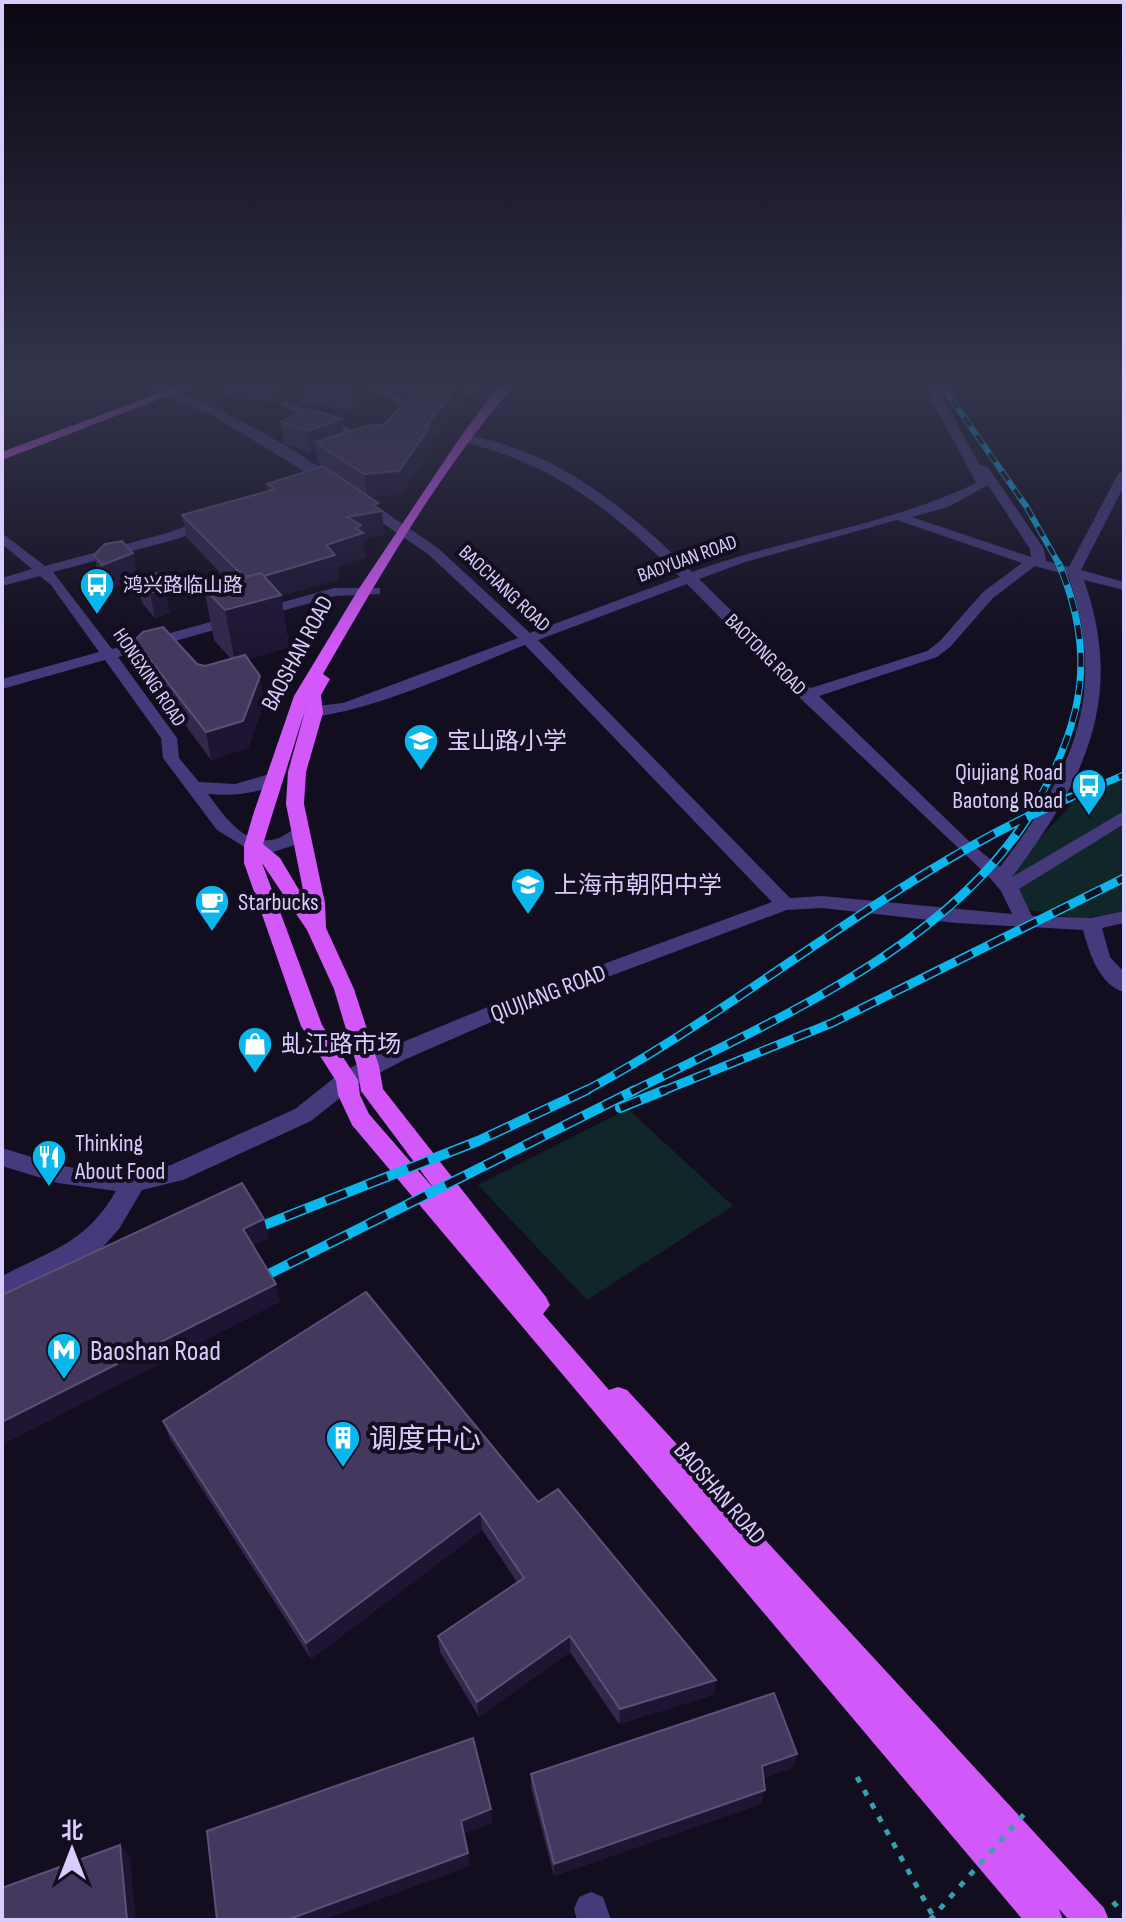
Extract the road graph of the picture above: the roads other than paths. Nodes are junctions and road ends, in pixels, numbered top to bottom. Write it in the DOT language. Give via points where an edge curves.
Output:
graph roads {
  1 [pos="307,471"];
  2 [pos="450,471"];
  3 [pos="549,471"];
  4 [pos="976,471"];
  5 [pos="983,471"];
  6 [pos="1124,474"];
  7 [pos="228,515"];
  8 [pos="897,516"];
  9 [pos="409,534"];
  10 [pos="2,537"];
  11 [pos="1036,562"];
  12 [pos="44,571"];
  13 [pos="1074,571"];
  14 [pos="689,577"];
  15 [pos="2,582"];
  16 [pos="1124,586"];
  17 [pos="370,591"];
  18 [pos="529,640"];
  19 [pos="108,654"];
  20 [pos="2,684"];
  21 [pos="806,695"];
  22 [pos="294,712"];
  23 [pos="315,713"];
  24 [pos="273,778"];
  25 [pos="194,787"];
  26 [pos="1124,816"];
  27 [pos="300,833"];
  28 [pos="253,846"];
  29 [pos="1006,882"];
  30 [pos="785,904"];
  31 [pos="1124,917"];
  32 [pos="1025,922"];
  33 [pos="1091,924"];
  34 [pos="316,928"];
  35 [pos="1124,985"];
  36 [pos="358,1073"];
  37 [pos="2,1157"];
  38 [pos="134,1182"];
  39 [pos="2,1288"];
  40 [pos="1046,1920"];
  41 [pos="1092,1920"];
  1 -- 9 [label="street, BAOCHANG ROAD"];
  2 -- 9 [label="main road, BAOSHAN ROAD"];
  3 -- 14 [label="street, BAOTONG ROAD" via="586,489 636,526"];
  4 -- 8 [label="street, BAOYUAN ROAD" via="982,486"];
  5 -- 11 [label="street" via="1037,549"];
  6 -- 13 [label="street"];
  7 -- 12 [label="street"];
  8 -- 11 [label="street"];
  8 -- 14 [label="street, BAOYUAN ROAD"];
  9 -- 17 [label="main road, BAOSHAN ROAD"];
  9 -- 18 [label="street, BAOCHANG ROAD"];
  10 -- 12 [label="street, HONGXING ROAD"];
  11 -- 13 [label="street"];
  11 -- 21 [label="street" via="988,595 932,654"];
  12 -- 15 [label="street"];
  12 -- 19 [label="street, HONGXING ROAD"];
  13 -- 16 [label="street"];
  13 -- 29 [label="street" via="1097,632 1094,716 1064,790"];
  14 -- 18 [label="street, BAOYUAN ROAD"];
  14 -- 21 [label="street, BAOTONG ROAD"];
  17 -- 19 [label="street" via="334,592"];
  17 -- 22 [label="main road, BAOSHAN ROAD"];
  17 -- 23 [label="main road, BAOSHAN ROAD" via="313,695"];
  18 -- 23 [label="street, BAOYUAN ROAD" via="347,707"];
  18 -- 30 [label="street, BAOCHANG ROAD"];
  19 -- 20 [label="street"];
  19 -- 25 [label="street, HONGXING ROAD" via="169,738 171,758"];
  21 -- 29 [label="street, BAOTONG ROAD"];
  22 -- 23 [label="street, BAOYUAN ROAD"];
  22 -- 24 [label="main road, BAOSHAN ROAD"];
  23 -- 27 [label="main road, BAOSHAN ROAD" via="297,772"];
  24 -- 25 [label="street" via="235,792"];
  24 -- 28 [label="main road, BAOSHAN ROAD"];
  25 -- 28 [label="street, HONGXING ROAD" via="223,826"];
  26 -- 29 [label="street"];
  27 -- 28 [label="street" via="273,846"];
  27 -- 34 [label="main road, BAOSHAN ROAD"];
  28 -- 34 [label="main road" via="273,862"];
  28 -- 36 [label="main road, BAOSHAN ROAD" via="253,863 312,1026"];
  29 -- 32 [label="street"];
  30 -- 32 [label="street, QIUJIANG ROAD" via="822,902"];
  30 -- 36 [label="street, QIUJIANG ROAD" via="507,1007"];
  31 -- 33 [label="street, QIUJIANG ROAD"];
  32 -- 33 [label="street, QIUJIANG ROAD"];
  33 -- 35 [label="street" via="1101,959"];
  34 -- 36 [label="main road, BAOSHAN ROAD" via="344,989"];
  36 -- 38 [label="street, QIUJIANG ROAD" via="285,1125 175,1173"];
  36 -- 40 [label="main road, BAOSHAN ROAD" via="349,1095 360,1119"];
  36 -- 41 [label="main road, BAOSHAN ROAD" via="564,1340"];
  37 -- 38 [label="street, QIUJIANG ROAD" via="83,1180"];
  38 -- 39 [label="street" via="93,1241"];
}
